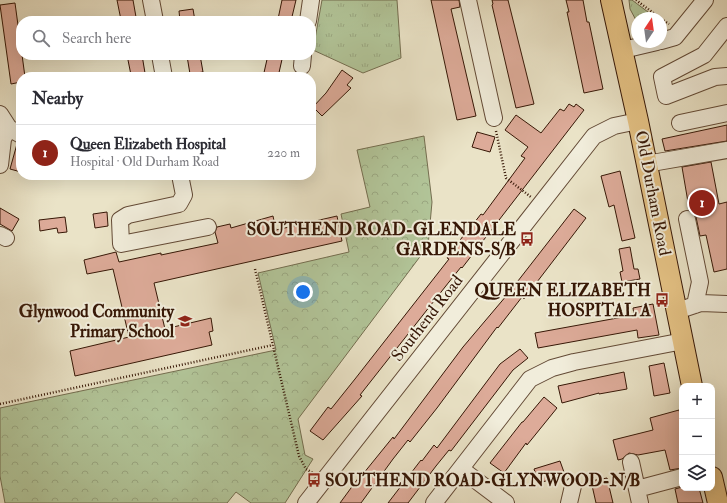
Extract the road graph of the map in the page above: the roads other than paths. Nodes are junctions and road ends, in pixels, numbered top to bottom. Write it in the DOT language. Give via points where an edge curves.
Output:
graph roads {
  1 [pos="152,0"];
  2 [pos="311,0"];
  3 [pos="468,0"];
  4 [pos="611,0"];
  5 [pos="705,0"];
  6 [pos="154,16"];
  7 [pos="309,16"];
  8 [pos="727,26"];
  9 [pos="667,39"];
  10 [pos="632,48"];
  11 [pos="623,50"];
  12 [pos="697,59"];
  13 [pos="161,60"];
  14 [pos="163,72"];
  15 [pos="721,76"];
  16 [pos="727,114"];
  17 [pos="494,118"];
  18 [pos="638,121"];
  19 [pos="680,123"];
  20 [pos="10,126"];
  21 [pos="727,150"];
  22 [pos="646,164"];
  23 [pos="0,165"];
  24 [pos="181,180"];
  25 [pos="687,219"];
  26 [pos="208,227"];
  27 [pos="727,304"];
  28 [pos="686,308"];
  29 [pos="682,340"];
  30 [pos="691,383"];
  31 [pos="631,462"];
  32 [pos="461,469"];
  33 [pos="679,478"];
  34 [pos="573,486"];
  35 [pos="715,490"];
  36 [pos="638,496"];
  37 [pos="306,503"];
  38 [pos="434,503"];
  39 [pos="506,503"];
  40 [pos="569,503"];
  41 [pos="718,503"];
  1 -- 6 [label="street"];
  2 -- 7 [label="street"];
  3 -- 17 [label="street"];
  4 -- 11 [label="main road, Old Durham Road"];
  5 -- 9 [label="street" via="675,37"];
  8 -- 12 [label="street" via="704,55"];
  10 -- 11 [label="street"];
  11 -- 18 [label="main road, Old Durham Road"];
  12 -- 15 [label="street"];
  12 -- 15 [label="street" via="662,77 666,96"];
  13 -- 14 [label="street"];
  16 -- 19 [label="street"];
  18 -- 22 [label="main road, Old Durham Road"];
  18 -- 37 [label="street, Southend Road" via="614,126 594,136"];
  20 -- 23 [label="street" via="3,140"];
  21 -- 22 [label="street"];
  22 -- 28 [label="main road, Old Durham Road"];
  24 -- 26 [label="street" via="184,195 179,204 120,220 121,244"];
  25 -- 28 [label="street" via="700,282"];
  27 -- 28 [label="street" via="701,303"];
  28 -- 29 [label="main road, Old Durham Road"];
  29 -- 30 [label="main road, Old Durham Road"];
  29 -- 32 [label="street" via="559,366 530,380"];
  31 -- 36 [label="street"];
  32 -- 38 [label="street"];
  32 -- 39 [label="street"];
  33 -- 36 [label="street"];
  34 -- 40 [label="street"];
  35 -- 41 [label="main road"];
}
